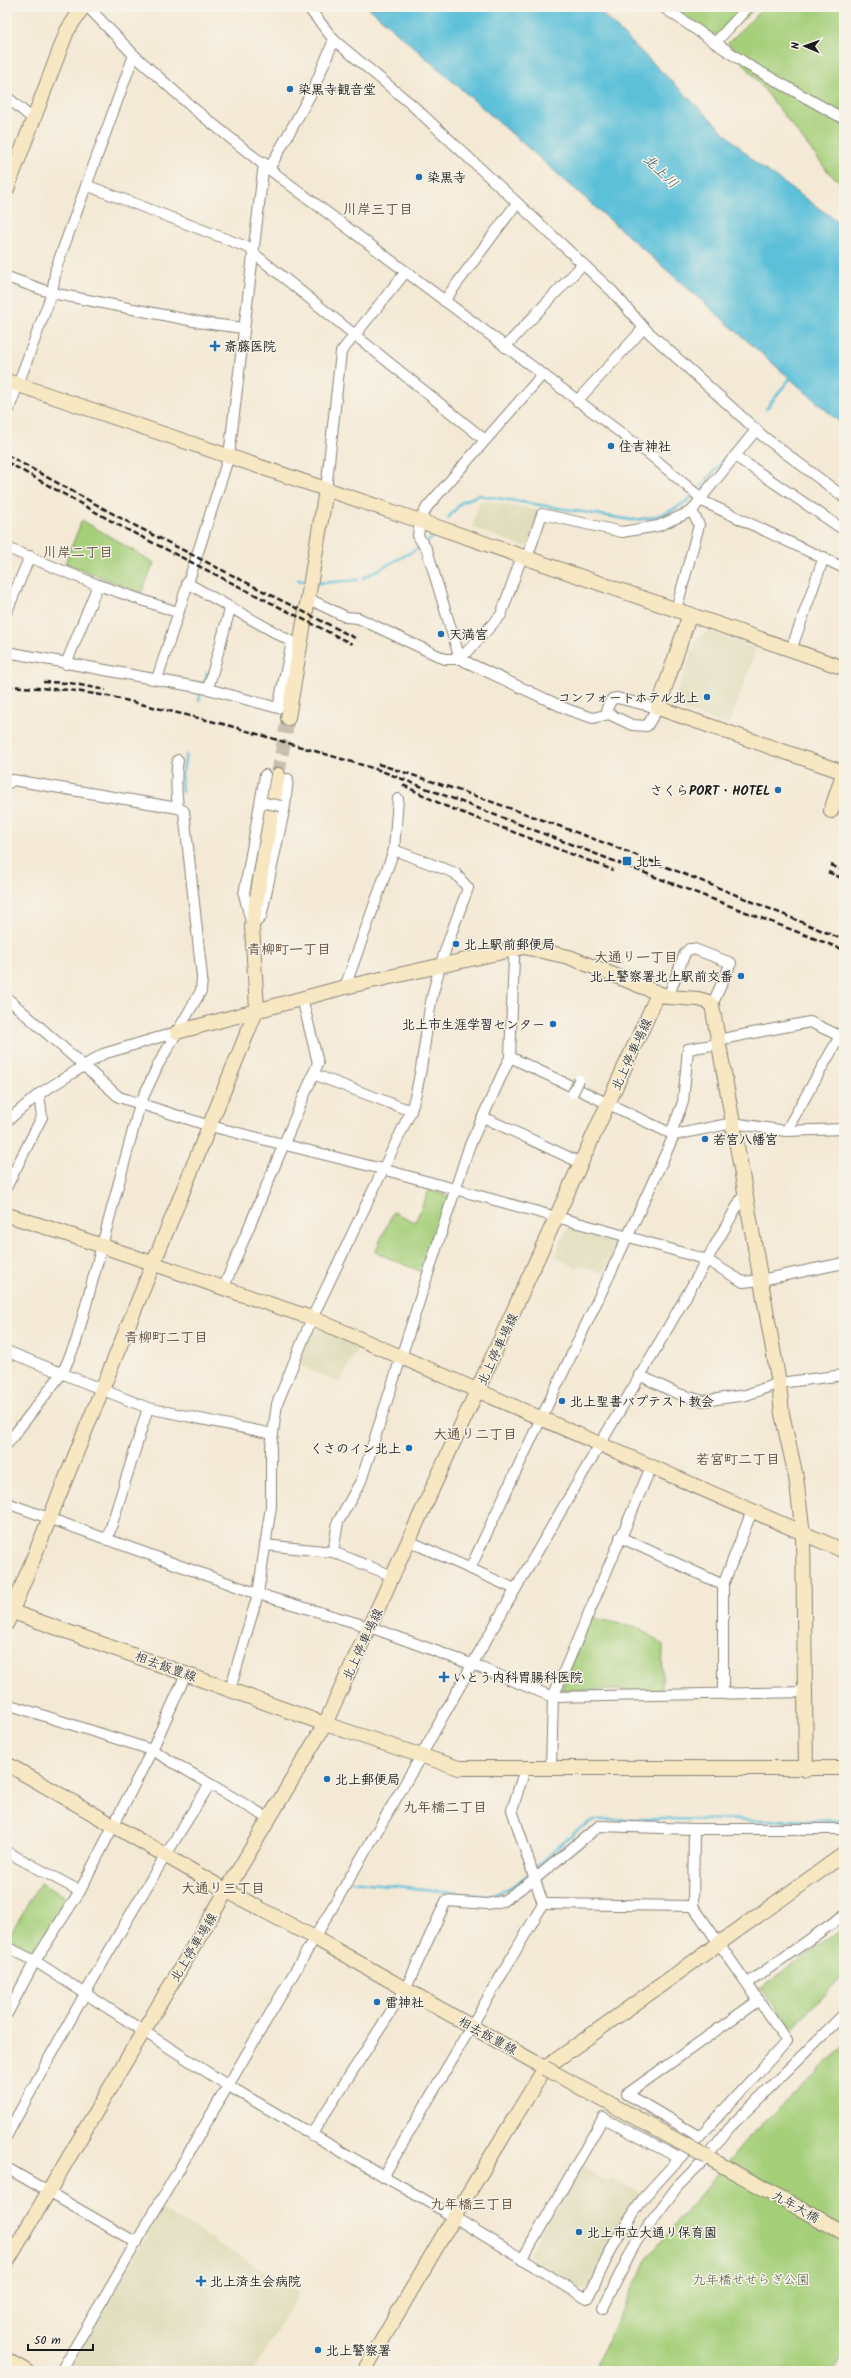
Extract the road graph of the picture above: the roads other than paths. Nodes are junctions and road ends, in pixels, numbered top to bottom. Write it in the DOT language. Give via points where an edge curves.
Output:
graph roads {
  1 [pos="82,7"];
  2 [pos="88,7"];
  3 [pos="308,7"];
  4 [pos="663,7"];
  5 [pos="748,7"];
  6 [pos="334,40"];
  7 [pos="715,43"];
  8 [pos="134,55"];
  9 [pos="7,97"];
  10 [pos="844,119"];
  11 [pos="34,120"];
  12 [pos="267,166"];
  13 [pos="86,185"];
  14 [pos="7,189"];
  15 [pos="517,203"];
  16 [pos="252,250"];
  17 [pos="583,264"];
  18 [pos="406,273"];
  19 [pos="7,277"];
  20 [pos="52,293"];
  21 [pos="444,301"];
  22 [pos="243,328"];
  23 [pos="644,328"];
  24 [pos="356,334"];
  25 [pos="505,347"];
  26 [pos="543,374"];
  27 [pos="12,383"];
  28 [pos="578,401"];
  29 [pos="7,414"];
  30 [pos="756,430"];
  31 [pos="485,440"];
  32 [pos="229,456"];
  33 [pos="735,456"];
  34 [pos="326,490"];
  35 [pos="844,498"];
  36 [pos="692,511"];
  37 [pos="420,521"];
  38 [pos="844,530"];
  39 [pos="7,548"];
  40 [pos="30,556"];
  41 [pos="524,557"];
  42 [pos="824,557"];
  43 [pos="844,568"];
  44 [pos="187,583"];
  45 [pos="98,585"];
  46 [pos="309,599"];
  47 [pos="230,608"];
  48 [pos="676,610"];
  49 [pos="7,611"];
  50 [pos="177,612"];
  51 [pos="690,614"];
  52 [pos="791,650"];
  53 [pos="7,652"];
  54 [pos="460,659"];
  55 [pos="66,664"];
  56 [pos="844,668"];
  57 [pos="156,680"];
  58 [pos="208,689"];
  59 [pos="658,708"];
  60 [pos="609,714"];
  61 [pos="288,718"];
  62 [pos="178,760"];
  63 [pos="844,772"];
  64 [pos="277,776"];
  65 [pos="7,784"];
  66 [pos="398,799"];
  67 [pos="263,802"];
  68 [pos="283,806"];
  69 [pos="178,808"];
  70 [pos="831,811"];
  71 [pos="394,850"];
  72 [pos="252,926"];
  73 [pos="512,950"];
  74 [pos="439,967"];
  75 [pos="345,987"];
  76 [pos="663,996"];
  77 [pos="7,998"];
  78 [pos="302,998"];
  79 [pos="712,1005"];
  80 [pos="257,1009"];
  81 [pos="177,1032"];
  82 [pos="718,1042"];
  83 [pos="510,1057"];
  84 [pos="85,1066"];
  85 [pos="313,1074"];
  86 [pos="579,1080"];
  87 [pos="573,1093"];
  88 [pos="39,1094"];
  89 [pos="140,1104"];
  90 [pos="608,1104"];
  91 [pos="411,1111"];
  92 [pos="484,1117"];
  93 [pos="7,1122"];
  94 [pos="733,1123"];
  95 [pos="210,1126"];
  96 [pos="844,1129"];
  97 [pos="786,1131"];
  98 [pos="672,1134"];
  99 [pos="283,1145"];
  100 [pos="581,1163"];
  101 [pos="382,1169"];
  102 [pos="7,1186"];
  103 [pos="457,1190"];
  104 [pos="745,1192"];
  105 [pos="7,1215"];
  106 [pos="557,1217"];
  107 [pos="628,1237"];
  108 [pos="103,1246"];
  109 [pos="707,1260"];
  110 [pos="844,1263"];
  111 [pos="154,1264"];
  112 [pos="760,1280"];
  113 [pos="223,1289"];
  114 [pos="312,1318"];
  115 [pos="9,1352"];
  116 [pos="400,1356"];
  117 [pos="63,1372"];
  118 [pos="639,1375"];
  119 [pos="844,1375"];
  120 [pos="779,1383"];
  121 [pos="104,1390"];
  122 [pos="478,1390"];
  123 [pos="148,1408"];
  124 [pos="540,1419"];
  125 [pos="273,1434"];
  126 [pos="7,1444"];
  127 [pos="600,1444"];
  128 [pos="651,1467"];
  129 [pos="7,1503"];
  130 [pos="752,1511"];
  131 [pos="50,1518"];
  132 [pos="803,1534"];
  133 [pos="620,1537"];
  134 [pos="107,1540"];
  135 [pos="409,1541"];
  136 [pos="266,1544"];
  137 [pos="844,1551"];
  138 [pos="334,1552"];
  139 [pos="470,1569"];
  140 [pos="393,1576"];
  141 [pos="723,1585"];
  142 [pos="515,1589"];
  143 [pos="258,1594"];
  144 [pos="8,1615"];
  145 [pos="370,1627"];
  146 [pos="471,1664"];
  147 [pos="186,1674"];
  148 [pos="230,1690"];
  149 [pos="805,1692"];
  150 [pos="723,1694"];
  151 [pos="553,1697"];
  152 [pos="7,1704"];
  153 [pos="325,1724"];
  154 [pos="152,1750"];
  155 [pos="420,1756"];
  156 [pos="7,1764"];
  157 [pos="551,1768"];
  158 [pos="844,1768"];
  159 [pos="525,1769"];
  160 [pos="806,1770"];
  161 [pos="210,1784"];
  162 [pos="268,1818"];
  163 [pos="114,1826"];
  164 [pos="694,1829"];
  165 [pos="844,1829"];
  166 [pos="7,1852"];
  167 [pos="844,1854"];
  168 [pos="164,1855"];
  169 [pos="536,1878"];
  170 [pos="80,1891"];
  171 [pos="227,1892"];
  172 [pos="543,1904"];
  173 [pos="693,1906"];
  174 [pos="844,1915"];
  175 [pos="313,1937"];
  176 [pos="719,1942"];
  177 [pos="7,1946"];
  178 [pos="36,1961"];
  179 [pos="748,1982"];
  180 [pos="405,1990"];
  181 [pos="84,1993"];
  182 [pos="759,2000"];
  183 [pos="7,2014"];
  184 [pos="844,2014"];
  185 [pos="471,2026"];
  186 [pos="142,2030"];
  187 [pos="545,2068"];
  188 [pos="227,2085"];
  189 [pos="7,2135"];
  190 [pos="311,2135"];
  191 [pos="698,2136"];
  192 [pos="708,2157"];
  193 [pos="678,2158"];
  194 [pos="7,2168"];
  195 [pos="383,2177"];
  196 [pos="748,2180"];
  197 [pos="49,2192"];
  198 [pos="454,2217"];
  199 [pos="844,2233"];
  200 [pos="137,2244"];
  201 [pos="522,2260"];
  202 [pos="7,2262"];
  203 [pos="604,2308"];
  204 [pos="7,2360"];
  205 [pos="26,2371"];
  206 [pos="61,2371"];
  207 [pos="364,2371"];
  1 -- 11 [label="street" via="68,31"];
  2 -- 8 [label="street"];
  3 -- 6 [label="street"];
  4 -- 7 [label="street"];
  5 -- 7 [label="street"];
  6 -- 12 [label="street" via="313,90"];
  6 -- 15 [label="street" via="412,105"];
  7 -- 10 [label="street" via="793,92"];
  8 -- 12 [label="street" via="193,108"];
  8 -- 13 [label="street"];
  9 -- 11 [label="street"];
  11 -- 14 [label="street"];
  12 -- 16 [label="street"];
  12 -- 18 [label="street"];
  13 -- 16 [label="street"];
  13 -- 20 [label="street" via="56,268"];
  15 -- 17 [label="street"];
  15 -- 21 [label="street"];
  16 -- 22 [label="street"];
  16 -- 24 [label="street"];
  17 -- 23 [label="street" via="613,292"];
  17 -- 25 [label="street"];
  18 -- 21 [label="street"];
  18 -- 24 [label="street"];
  19 -- 20 [label="street"];
  20 -- 22 [label="street" via="204,323"];
  20 -- 27 [label="street"];
  21 -- 25 [label="street"];
  22 -- 32 [label="street"];
  23 -- 28 [label="street"];
  23 -- 30 [label="street"];
  24 -- 31 [label="street"];
  24 -- 34 [label="street" via="342,352"];
  25 -- 26 [label="street"];
  26 -- 28 [label="street"];
  26 -- 31 [label="street"];
  27 -- 29 [label="street"];
  27 -- 32 [label="street"];
  28 -- 33 [label="street" via="655,459 701,498"];
  30 -- 33 [label="street"];
  30 -- 35 [label="street"];
  31 -- 37 [label="street" via="427,507"];
  32 -- 34 [label="street"];
  32 -- 44 [label="street"];
  33 -- 38 [label="street"];
  34 -- 37 [label="street"];
  34 -- 46 [label="street"];
  36 -- 41 [label="street" via="658,526 622,532 542,514"];
  36 -- 42 [label="street" via="700,500"];
  36 -- 48 [label="street" via="699,526"];
  37 -- 41 [label="street"];
  37 -- 54 [label="street" via="418,536 427,550"];
  39 -- 40 [label="street"];
  40 -- 45 [label="street"];
  40 -- 49 [label="street"];
  41 -- 48 [label="street"];
  41 -- 54 [label="street" via="501,615"];
  42 -- 43 [label="street"];
  42 -- 52 [label="street"];
  44 -- 47 [label="street"];
  44 -- 50 [label="street"];
  45 -- 50 [label="street"];
  45 -- 55 [label="street"];
  46 -- 54 [label="street" via="346,617 358,618 445,659"];
  46 -- 61 [label="street"];
  47 -- 58 [label="street"];
  47 -- 58 [label="street" via="292,642 278,708"];
  48 -- 51 [label="street"];
  50 -- 57 [label="street"];
  51 -- 52 [label="street"];
  51 -- 59 [label="street"];
  52 -- 56 [label="street"];
  53 -- 55 [label="street"];
  54 -- 60 [label="street" via="569,710 593,718"];
  55 -- 57 [label="street"];
  57 -- 58 [label="street"];
  59 -- 60 [label="street" via="647,726 641,727 618,720"];
  59 -- 60 [label="street" via="617,698 609,703"];
  59 -- 63 [label="street"];
  62 -- 69 [label="street" via="175,778"];
  63 -- 70 [label="street"];
  64 -- 67 [label="street"];
  64 -- 68 [label="street"];
  64 -- 72 [label="street"];
  65 -- 69 [label="street" via="13,780"];
  66 -- 71 [label="street"];
  67 -- 68 [label="street, bridge"];
  67 -- 72 [label="street" via="244,894"];
  68 -- 72 [label="street" via="261,917"];
  69 -- 81 [label="street" via="184,811 202,977 201,991"];
  71 -- 74 [label="street" via="455,873 468,888"];
  71 -- 75 [label="street"];
  72 -- 80 [label="street"];
  73 -- 74 [label="street"];
  73 -- 76 [label="street" via="524,947 569,958"];
  73 -- 83 [label="street" via="514,958"];
  74 -- 75 [label="street"];
  74 -- 91 [label="street" via="431,1003 420,1082"];
  75 -- 78 [label="street"];
  76 -- 79 [label="street" via="698,999"];
  76 -- 79 [label="street" via="689,949 732,964"];
  76 -- 90 [label="street, 北上停車場線"];
  77 -- 84 [label="street"];
  78 -- 80 [label="street"];
  78 -- 85 [label="street" via="318,1063"];
  79 -- 82 [label="street"];
  80 -- 81 [label="street"];
  80 -- 95 [label="street"];
  81 -- 84 [label="street" via="103,1054"];
  81 -- 89 [label="street"];
  82 -- 94 [label="street"];
  82 -- 97 [label="street" via="810,1022 840,1036"];
  82 -- 98 [label="street" via="688,1049 683,1102"];
  83 -- 90 [label="street"];
  83 -- 92 [label="street"];
  84 -- 88 [label="street"];
  84 -- 89 [label="street" via="118,1097"];
  85 -- 91 [label="street"];
  85 -- 99 [label="street"];
  86 -- 87 [label="street, bridge"];
  88 -- 93 [label="street"];
  88 -- 102 [label="street" via="42,1117"];
  89 -- 95 [label="street"];
  89 -- 108 [label="street"];
  90 -- 98 [label="street"];
  90 -- 100 [label="street, 北上停車場線"];
  91 -- 101 [label="street"];
  92 -- 100 [label="street"];
  92 -- 103 [label="street" via="469,1147"];
  94 -- 97 [label="street"];
  94 -- 98 [label="street"];
  94 -- 104 [label="street"];
  95 -- 99 [label="street"];
  95 -- 111 [label="street"];
  96 -- 97 [label="street"];
  98 -- 107 [label="street"];
  99 -- 101 [label="street"];
  99 -- 113 [label="street"];
  100 -- 106 [label="street, 北上停車場線"];
  101 -- 103 [label="street"];
  101 -- 114 [label="street"];
  103 -- 106 [label="street"];
  103 -- 116 [label="street"];
  104 -- 109 [label="street"];
  104 -- 112 [label="street"];
  105 -- 108 [label="street"];
  106 -- 107 [label="street"];
  106 -- 122 [label="street, 北上停車場線"];
  107 -- 109 [label="street"];
  107 -- 124 [label="street"];
  108 -- 111 [label="street"];
  108 -- 117 [label="street" via="76,1342"];
  109 -- 112 [label="street" via="743,1282"];
  109 -- 118 [label="street"];
  110 -- 112 [label="street"];
  111 -- 113 [label="street"];
  111 -- 121 [label="street"];
  112 -- 120 [label="street"];
  113 -- 114 [label="street"];
  114 -- 116 [label="street"];
  114 -- 125 [label="street" via="277,1404"];
  115 -- 117 [label="street"];
  116 -- 122 [label="street"];
  116 -- 138 [label="street" via="361,1481 338,1522"];
  117 -- 121 [label="street"];
  117 -- 126 [label="street"];
  118 -- 120 [label="street" via="676,1393 703,1401 746,1395"];
  118 -- 127 [label="street"];
  119 -- 120 [label="street"];
  120 -- 132 [label="street" via="782,1414 796,1477"];
  121 -- 123 [label="street"];
  121 -- 131 [label="street"];
  122 -- 124 [label="street"];
  122 -- 135 [label="street, 北上停車場線"];
  123 -- 125 [label="street"];
  123 -- 134 [label="street"];
  124 -- 127 [label="street"];
  124 -- 139 [label="street"];
  125 -- 136 [label="street" via="271,1506"];
  127 -- 128 [label="street"];
  127 -- 142 [label="street"];
  128 -- 130 [label="street"];
  128 -- 133 [label="street"];
  129 -- 131 [label="street"];
  130 -- 132 [label="street"];
  130 -- 141 [label="street"];
  131 -- 134 [label="street"];
  131 -- 144 [label="street"];
  132 -- 137 [label="street"];
  132 -- 149 [label="street"];
  133 -- 141 [label="street"];
  133 -- 151 [label="street"];
  134 -- 143 [label="street"];
  135 -- 139 [label="street"];
  135 -- 140 [label="street, 北上停車場線"];
  136 -- 138 [label="street"];
  136 -- 143 [label="street"];
  138 -- 140 [label="street"];
  139 -- 142 [label="street"];
  140 -- 145 [label="street, 北上停車場線"];
  141 -- 150 [label="street"];
  142 -- 146 [label="street"];
  143 -- 145 [label="street"];
  143 -- 148 [label="street"];
  144 -- 147 [label="street, 相去飯豊線"];
  145 -- 146 [label="street"];
  145 -- 153 [label="street, 北上停車場線"];
  146 -- 151 [label="street"];
  146 -- 155 [label="street"];
  147 -- 148 [label="street, 相去飯豊線"];
  147 -- 154 [label="street"];
  148 -- 153 [label="street, 相去飯豊線"];
  149 -- 150 [label="street"];
  149 -- 160 [label="street"];
  150 -- 151 [label="street"];
  151 -- 157 [label="street"];
  152 -- 154 [label="street"];
  153 -- 155 [label="street, 相去飯豊線"];
  153 -- 162 [label="street, 北上停車場線"];
  154 -- 161 [label="street"];
  154 -- 163 [label="street"];
  155 -- 159 [label="street, 相去飯豊線" via="459,1768"];
  155 -- 175 [label="street"];
  156 -- 163 [label="street, 相去飯豊線"];
  157 -- 159 [label="street, 相去飯豊線"];
  157 -- 160 [label="street, 相去飯豊線"];
  158 -- 160 [label="street, 相去飯豊線"];
  159 -- 169 [label="street" via="512,1810"];
  161 -- 162 [label="street"];
  161 -- 168 [label="street"];
  162 -- 171 [label="street, 北上停車場線"];
  163 -- 168 [label="street, 相去飯豊線"];
  163 -- 170 [label="street"];
  164 -- 165 [label="street"];
  164 -- 169 [label="street" via="599,1826"];
  164 -- 173 [label="street"];
  166 -- 170 [label="street"];
  167 -- 176 [label="street"];
  168 -- 171 [label="street, 相去飯豊線"];
  168 -- 181 [label="street"];
  169 -- 172 [label="street"];
  169 -- 180 [label="street" via="503,1901 487,1904 446,1901"];
  170 -- 178 [label="street"];
  171 -- 175 [label="street, 相去飯豊線"];
  171 -- 186 [label="street, 北上停車場線"];
  172 -- 173 [label="street"];
  172 -- 185 [label="street"];
  173 -- 176 [label="street"];
  174 -- 179 [label="street"];
  175 -- 180 [label="street, 相去飯豊線"];
  175 -- 188 [label="street"];
  176 -- 179 [label="street"];
  176 -- 187 [label="street"];
  177 -- 178 [label="street"];
  178 -- 181 [label="street"];
  178 -- 183 [label="street"];
  179 -- 182 [label="street"];
  180 -- 185 [label="street, 相去飯豊線"];
  180 -- 190 [label="street"];
  181 -- 186 [label="street"];
  181 -- 189 [label="street"];
  182 -- 191 [label="street" via="787,2040"];
  182 -- 191 [label="street" via="627,2094"];
  184 -- 192 [label="street" via="728,2129"];
  185 -- 187 [label="street, 相去飯豊線"];
  185 -- 195 [label="street"];
  186 -- 188 [label="street"];
  186 -- 197 [label="street, 北上停車場線"];
  187 -- 192 [label="street, 相去飯豊線, bridge"];
  187 -- 198 [label="street"];
  188 -- 190 [label="street"];
  188 -- 200 [label="street"];
  190 -- 195 [label="street"];
  191 -- 193 [label="street"];
  192 -- 196 [label="street, 相去飯豊線"];
  192 -- 203 [label="street" via="677,2187 636,2242"];
  193 -- 201 [label="street" via="644,2197 615,2242 587,2299"];
  193 -- 201 [label="street" via="603,2118"];
  194 -- 197 [label="street"];
  195 -- 198 [label="street"];
  196 -- 199 [label="street, 九年大橋"];
  197 -- 200 [label="street"];
  197 -- 202 [label="street, 北上停車場線"];
  198 -- 201 [label="street"];
  198 -- 207 [label="street"];
  200 -- 206 [label="street"];
  204 -- 205 [label="street"];
}
